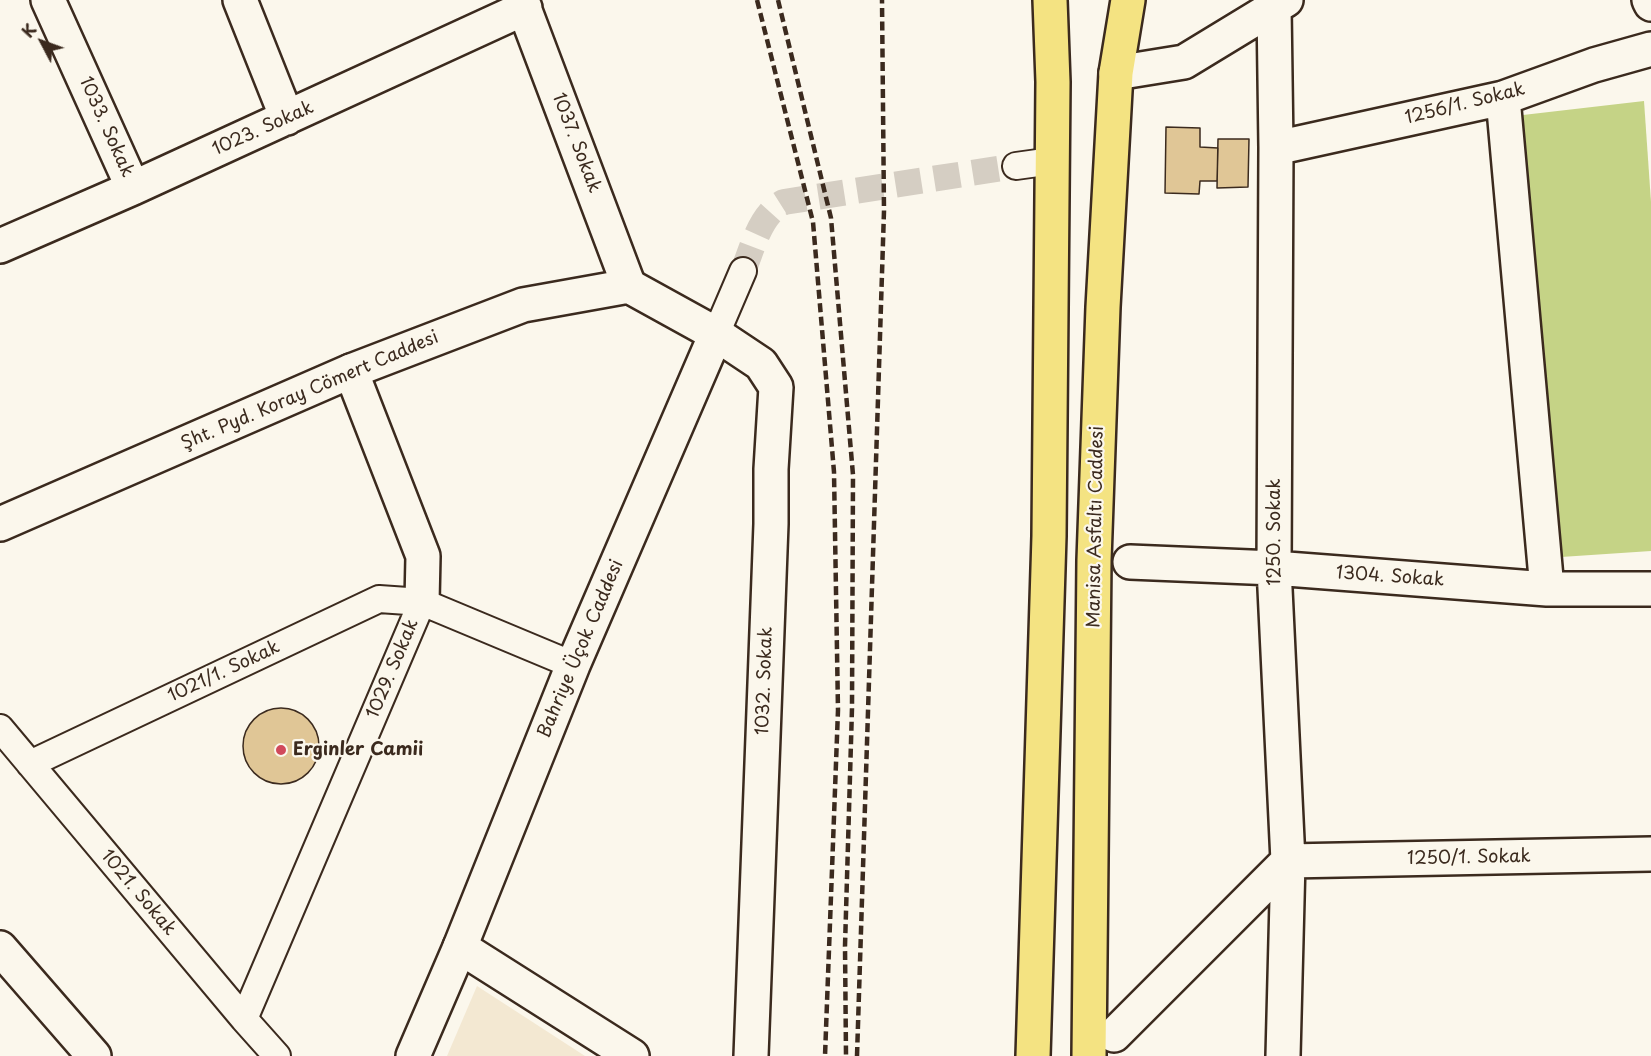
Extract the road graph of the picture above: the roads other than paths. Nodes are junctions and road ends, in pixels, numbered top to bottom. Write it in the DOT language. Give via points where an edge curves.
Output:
graph roads {
  1 [pos="48,0"];
  2 [pos="240,0"];
  3 [pos="1050,0"];
  4 [pos="1128,0"];
  5 [pos="1280,3"];
  6 [pos="523,4"];
  7 [pos="1651,49"];
  8 [pos="1116,73"];
  9 [pos="1503,98"];
  10 [pos="287,118"];
  11 [pos="1276,148"];
  12 [pos="1052,161"];
  13 [pos="1016,166"];
  14 [pos="133,188"];
  15 [pos="0,246"];
  16 [pos="743,271"];
  17 [pos="629,286"];
  18 [pos="716,334"];
  19 [pos="351,370"];
  20 [pos="3,516"];
  21 [pos="1130,562"];
  22 [pos="1274,568"];
  23 [pos="1547,589"];
  24 [pos="1651,589"];
  25 [pos="422,602"];
  26 [pos="573,665"];
  27 [pos="0,728"];
  28 [pos="30,764"];
  29 [pos="1651,854"];
  30 [pos="1288,861"];
  31 [pos="459,947"];
  32 [pos="0,948"];
  33 [pos="244,1019"];
  34 [pos="1114,1035"];
  35 [pos="94,1056"];
  36 [pos="277,1056"];
  37 [pos="413,1056"];
  38 [pos="632,1056"];
  39 [pos="751,1056"];
  40 [pos="1033,1056"];
  41 [pos="1089,1056"];
  42 [pos="1283,1056"];
  1 -- 14 [label="street, 1033. Sokak"];
  2 -- 10 [label="street"];
  3 -- 12 [label="highway"];
  4 -- 8 [label="highway, Manisa Asfaltı Caddesi"];
  5 -- 8 [label="street" via="1184,62"];
  5 -- 11 [label="street, 1250. Sokak"];
  6 -- 10 [label="street, 1023. Sokak"];
  6 -- 17 [label="street, 1037. Sokak"];
  7 -- 9 [label="street, 1256/1. Sokak"];
  8 -- 41 [label="highway, Manisa Asfaltı Caddesi" via="1094,560"];
  9 -- 11 [label="street, 1256/1. Sokak"];
  9 -- 23 [label="street"];
  10 -- 14 [label="street, 1023. Sokak"];
  11 -- 22 [label="street, 1250. Sokak"];
  12 -- 13 [label="street"];
  12 -- 40 [label="highway" via="1049,536"];
  14 -- 15 [label="street, 1023. Sokak"];
  16 -- 18 [label="street"];
  17 -- 18 [label="street"];
  17 -- 19 [label="street, Şht. Pyd. Koray Cömert Caddesi" via="523,305"];
  18 -- 26 [label="street, Bahriye Üçok Caddesi"];
  18 -- 39 [label="street, 1032. Sokak" via="761,364 776,387"];
  19 -- 20 [label="street, Şht. Pyd. Koray Cömert Caddesi"];
  19 -- 25 [label="street" via="423,556"];
  21 -- 22 [label="street, 1304. Sokak"];
  22 -- 23 [label="street, 1304. Sokak"];
  22 -- 30 [label="street, 1250. Sokak"];
  23 -- 24 [label="street, 1304. Sokak"];
  25 -- 26 [label="street, 1029. Sokak"];
  25 -- 28 [label="street, 1021/1. Sokak" via="379,599"];
  25 -- 33 [label="street, 1029. Sokak"];
  26 -- 31 [label="street, Bahriye Üçok Caddesi"];
  27 -- 28 [label="street, 1021. Sokak"];
  28 -- 33 [label="street, 1021. Sokak"];
  29 -- 30 [label="street, 1250/1. Sokak"];
  30 -- 34 [label="street"];
  30 -- 42 [label="street, 1250. Sokak"];
  31 -- 37 [label="street, Bahriye Üçok Caddesi"];
  31 -- 38 [label="street"];
  32 -- 35 [label="street"];
  33 -- 36 [label="street, 1021. Sokak"];
}
